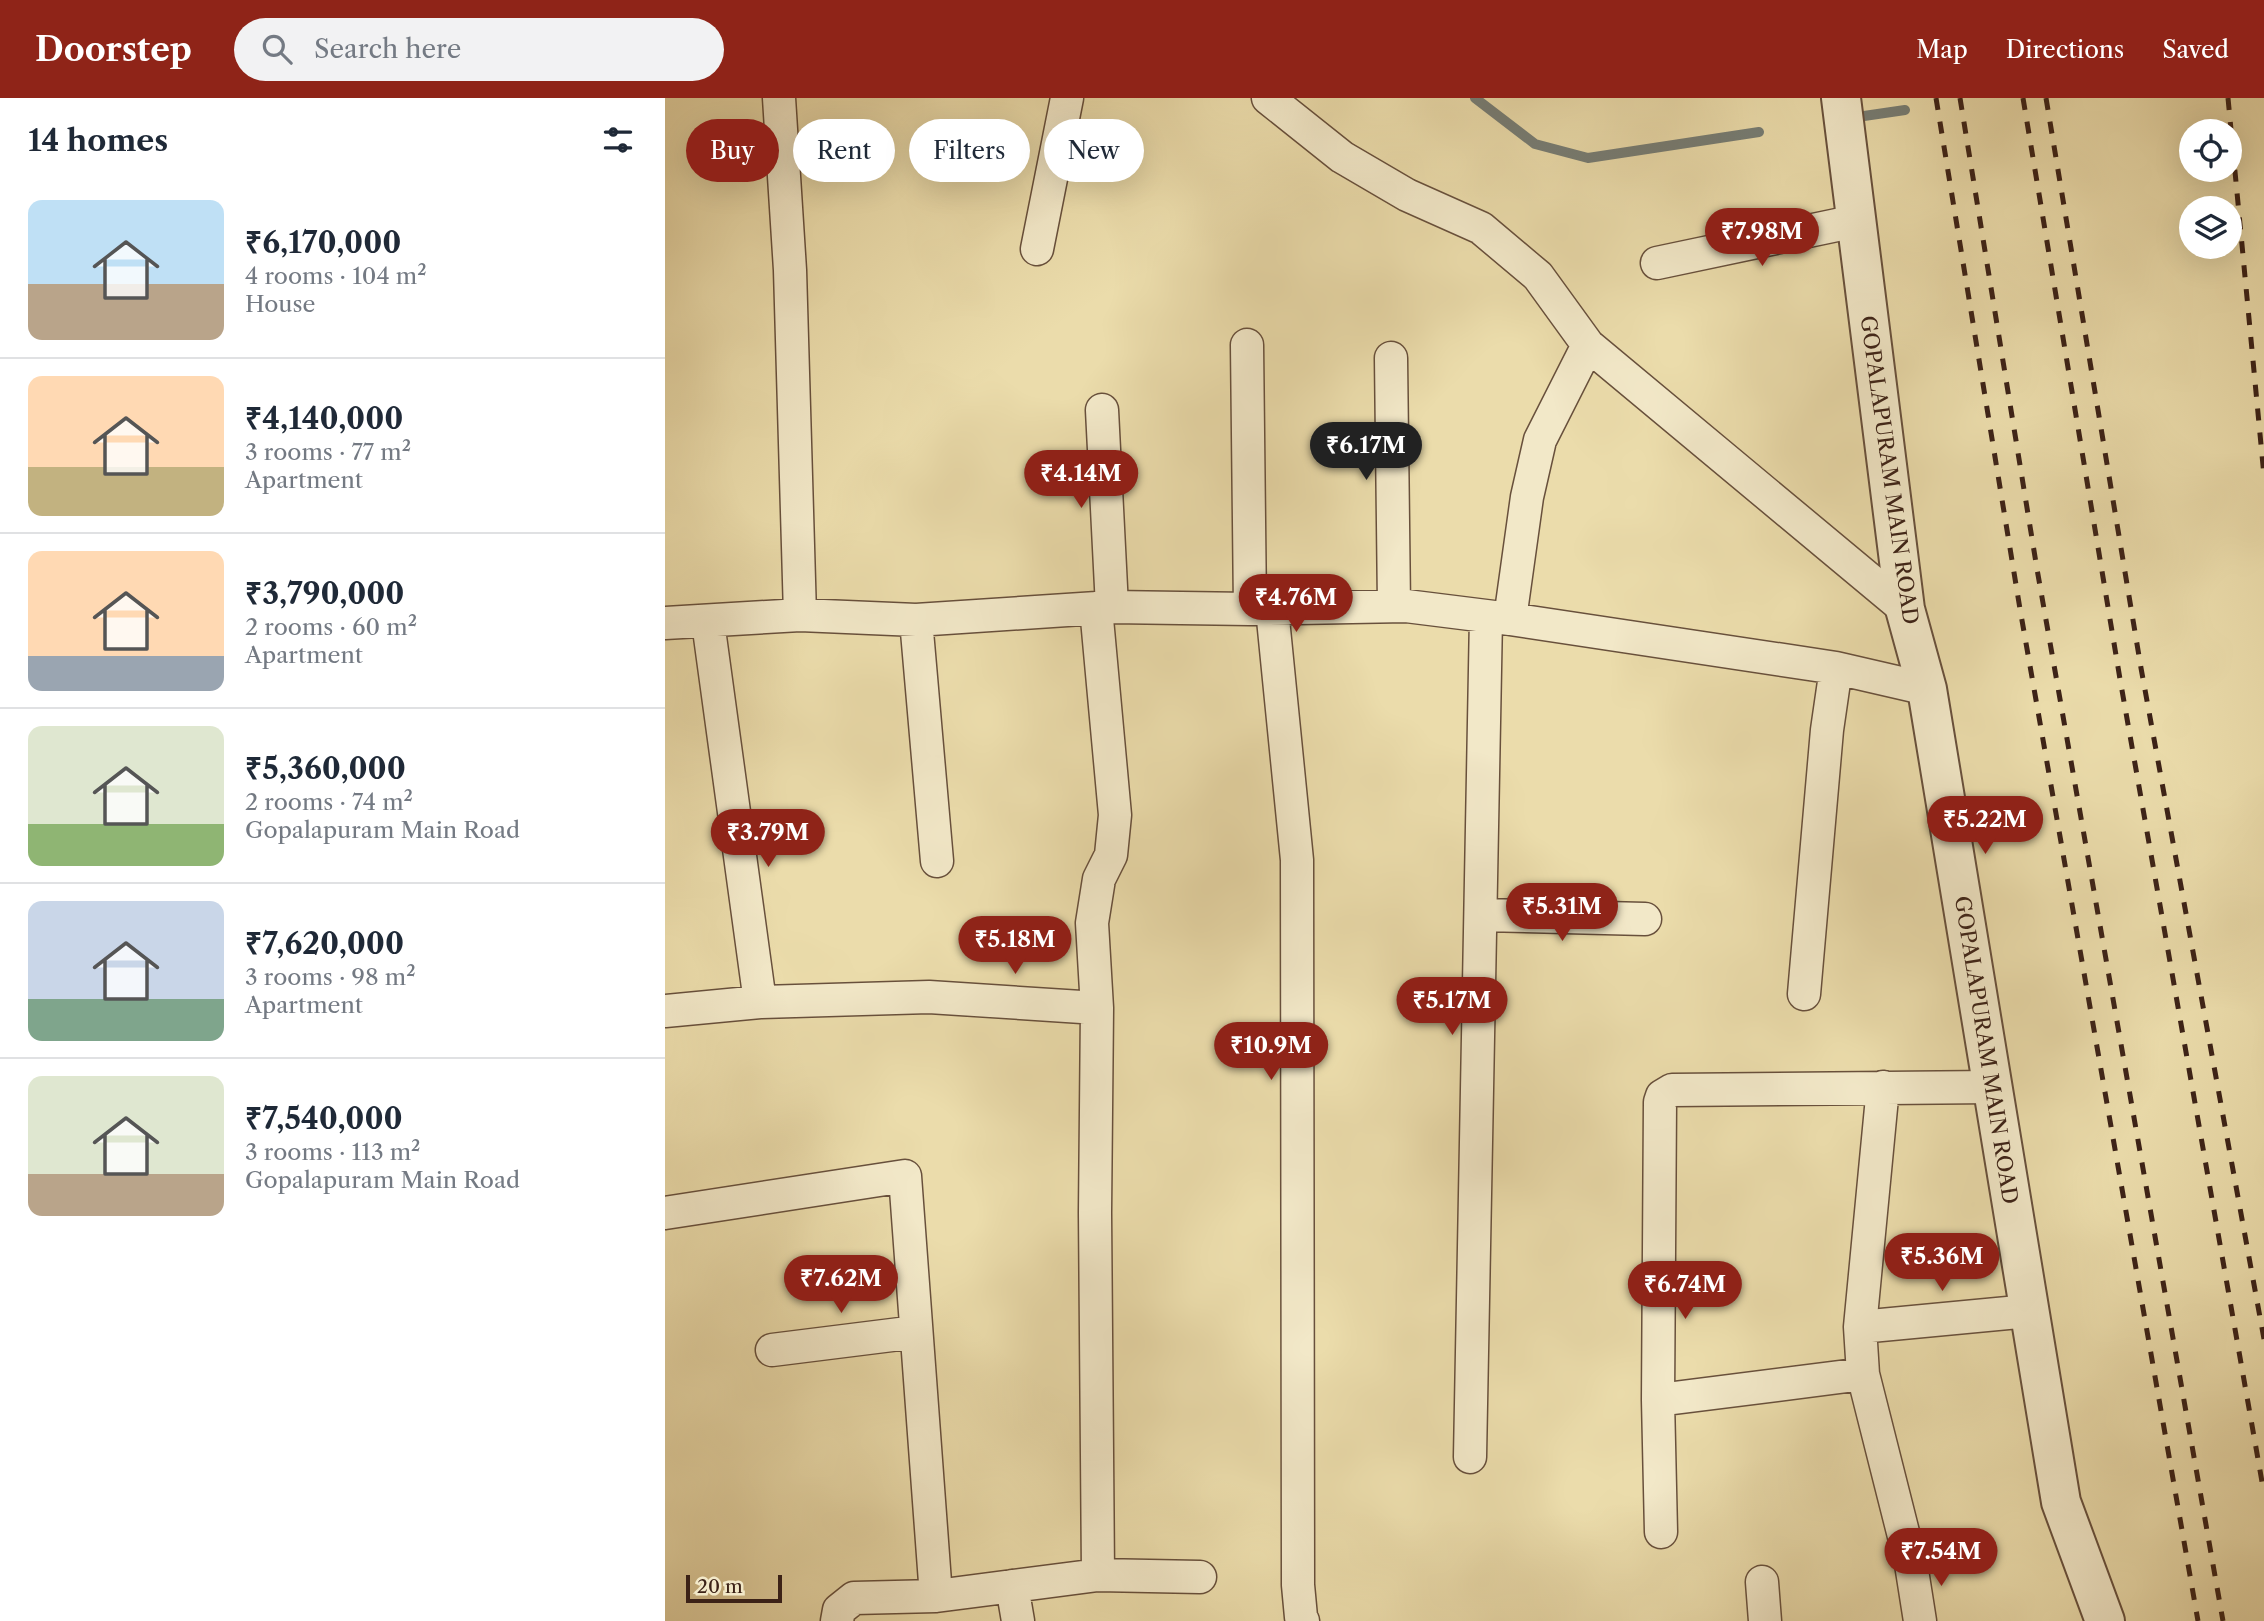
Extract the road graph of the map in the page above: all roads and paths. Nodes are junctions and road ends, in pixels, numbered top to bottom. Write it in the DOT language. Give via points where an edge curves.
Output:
graph roads {
  1 [pos="779,98"];
  2 [pos="1067,98"];
  3 [pos="1269,98"];
  4 [pos="1841,98"];
  5 [pos="1856,221"];
  6 [pos="1037,249"];
  7 [pos="1657,263"];
  8 [pos="1247,345"];
  9 [pos="1588,345"];
  10 [pos="1391,358"];
  11 [pos="1102,410"];
  12 [pos="1395,606"];
  13 [pos="1104,607"];
  14 [pos="1261,609"];
  15 [pos="1905,609"];
  16 [pos="800,615"];
  17 [pos="1498,618"];
  18 [pos="916,620"];
  19 [pos="708,622"];
  20 [pos="665,624"];
  21 [pos="1836,668"];
  22 [pos="1927,689"];
  23 [pos="937,860"];
  24 [pos="1481,915"];
  25 [pos="1645,919"];
  26 [pos="1804,994"];
  27 [pos="760,1002"];
  28 [pos="1097,1008"];
  29 [pos="665,1011"];
  30 [pos="1883,1087"];
  31 [pos="1993,1087"];
  32 [pos="665,1213"];
  33 [pos="2029,1311"];
  34 [pos="1860,1327"];
  35 [pos="916,1332"];
  36 [pos="772,1350"];
  37 [pos="1863,1374"];
  38 [pos="1658,1400"];
  39 [pos="1470,1457"];
  40 [pos="1661,1532"];
  41 [pos="1098,1576"];
  42 [pos="1200,1577"];
  43 [pos="1762,1582"];
  44 [pos="1012,1586"];
  45 [pos="936,1596"];
  46 [pos="837,1621"];
  47 [pos="1018,1621"];
  48 [pos="1303,1621"];
  49 [pos="1765,1621"];
  50 [pos="1920,1621"];
  51 [pos="2105,1621"];
  1 -- 16 [label="street" via="790,270"];
  2 -- 6 [label="street"];
  3 -- 9 [label="street" via="1342,157 1407,195 1481,228 1538,276"];
  4 -- 5 [label="street, GOPALAPURAM MAIN ROAD"];
  5 -- 7 [label="street"];
  5 -- 15 [label="street, GOPALAPURAM MAIN ROAD"];
  8 -- 14 [label="street"];
  9 -- 15 [label="street"];
  9 -- 17 [label="street" via="1540,440"];
  10 -- 12 [label="street"];
  11 -- 13 [label="street"];
  12 -- 14 [label="street"];
  12 -- 17 [label="street"];
  13 -- 14 [label="street"];
  13 -- 18 [label="street"];
  13 -- 28 [label="street" via="1115,815 1111,855 1099,879 1092,923"];
  14 -- 48 [label="street" via="1297,860 1298,1585"];
  15 -- 22 [label="street, GOPALAPURAM MAIN ROAD"];
  16 -- 18 [label="street"];
  16 -- 19 [label="street"];
  17 -- 21 [label="street"];
  17 -- 24 [label="street"];
  18 -- 23 [label="street"];
  19 -- 20 [label="street"];
  19 -- 27 [label="street"];
  21 -- 22 [label="street"];
  21 -- 26 [label="street"];
  22 -- 31 [label="street, GOPALAPURAM MAIN ROAD"];
  24 -- 25 [label="street"];
  24 -- 39 [label="street"];
  27 -- 28 [label="street" via="929,997"];
  27 -- 29 [label="street"];
  28 -- 41 [label="street"];
  30 -- 31 [label="street"];
  30 -- 34 [label="street"];
  30 -- 38 [label="street" via="1672,1090 1662,1096"];
  31 -- 33 [label="street, GOPALAPURAM MAIN ROAD"];
  32 -- 35 [label="street" via="905,1176"];
  33 -- 34 [label="street"];
  33 -- 51 [label="street, GOPALAPURAM MAIN ROAD" via="2061,1503"];
  34 -- 37 [label="street"];
  35 -- 36 [label="street"];
  35 -- 45 [label="street"];
  37 -- 38 [label="street"];
  37 -- 50 [label="street"];
  38 -- 40 [label="street"];
  41 -- 42 [label="street"];
  41 -- 44 [label="street"];
  43 -- 49 [label="street"];
  44 -- 45 [label="street"];
  44 -- 47 [label="street"];
  45 -- 46 [label="street" via="854,1598 839,1610"];
}
